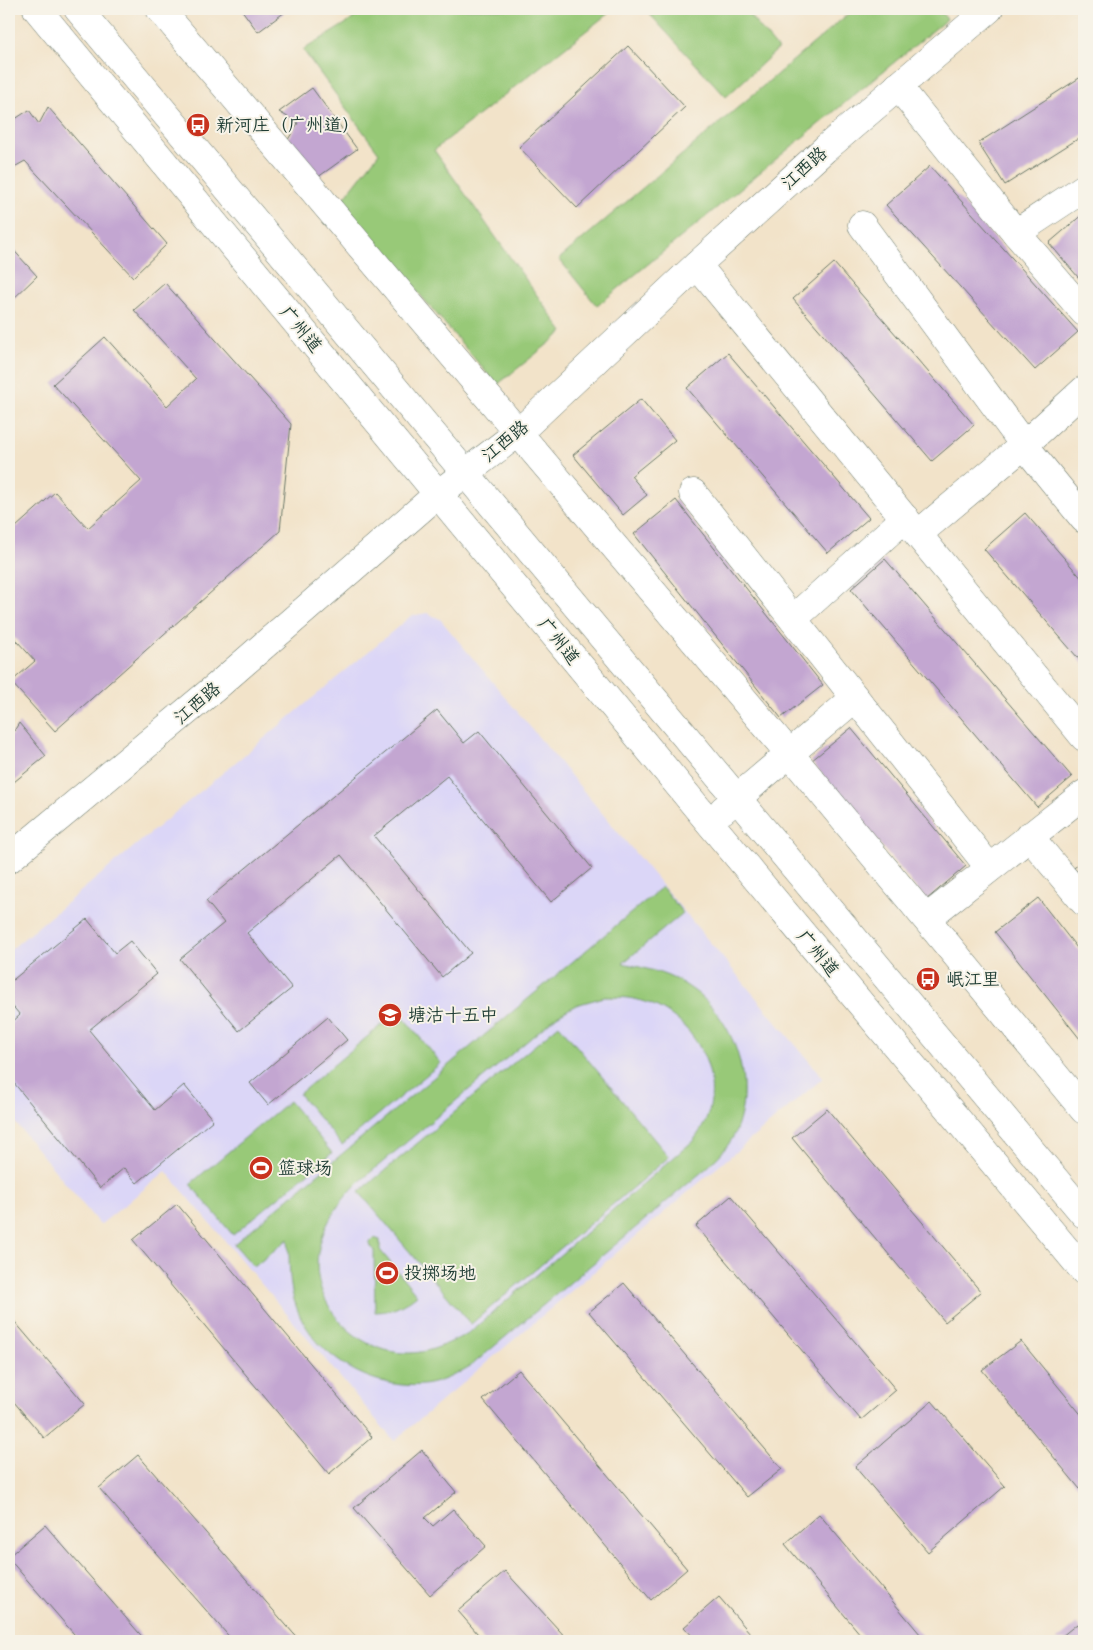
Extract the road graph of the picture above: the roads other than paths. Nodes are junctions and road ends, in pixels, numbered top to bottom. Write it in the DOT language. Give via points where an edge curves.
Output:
graph roads {
  1 [pos="37,9"];
  2 [pos="160,9"];
  3 [pos="989,9"];
  4 [pos="89,13"];
  5 [pos="64,41"];
  6 [pos="898,86"];
  7 [pos="1084,188"];
  8 [pos="862,225"];
  9 [pos="1016,233"];
  10 [pos="697,264"];
  11 [pos="1084,312"];
  12 [pos="1084,390"];
  13 [pos="519,432"];
  14 [pos="1024,445"];
  15 [pos="465,474"];
  16 [pos="693,493"];
  17 [pos="438,494"];
  18 [pos="1084,520"];
  19 [pos="912,526"];
  20 [pos="793,619"];
  21 [pos="855,698"];
  22 [pos="1084,737"];
  23 [pos="789,752"];
  24 [pos="1084,794"];
  25 [pos="736,798"];
  26 [pos="708,822"];
  27 [pos="1029,836"];
  28 [pos="9,859"];
  29 [pos="989,867"];
  30 [pos="1084,902"];
  31 [pos="927,918"];
  32 [pos="1084,1110"];
  33 [pos="1081,1202"];
  34 [pos="1046,1224"];
  35 [pos="1084,1271"];
  1 -- 5 [label="street, 广州道"];
  2 -- 13 [label="street"];
  3 -- 6 [label="street, 江西路"];
  4 -- 5 [label="street"];
  4 -- 15 [label="street, 广州道"];
  5 -- 17 [label="street, 广州道"];
  6 -- 9 [label="street"];
  6 -- 10 [label="street, 江西路"];
  7 -- 9 [label="street"];
  8 -- 14 [label="street"];
  9 -- 11 [label="street"];
  10 -- 13 [label="street, 江西路"];
  10 -- 19 [label="street"];
  12 -- 14 [label="street"];
  13 -- 15 [label="street, 江西路"];
  13 -- 23 [label="street"];
  14 -- 18 [label="street"];
  14 -- 19 [label="street"];
  15 -- 17 [label="street, 江西路"];
  15 -- 25 [label="street, 广州道"];
  16 -- 20 [label="street"];
  17 -- 26 [label="street, 广州道"];
  17 -- 28 [label="street, 江西路" via="216,688"];
  19 -- 20 [label="street"];
  19 -- 22 [label="street"];
  20 -- 21 [label="street"];
  21 -- 23 [label="street"];
  21 -- 29 [label="street"];
  23 -- 25 [label="street"];
  23 -- 31 [label="street"];
  24 -- 27 [label="street"];
  25 -- 26 [label="street"];
  25 -- 33 [label="street, 广州道"];
  26 -- 34 [label="street, 广州道"];
  27 -- 29 [label="street"];
  27 -- 30 [label="street"];
  29 -- 31 [label="street"];
  31 -- 32 [label="street"];
  33 -- 34 [label="street"];
  34 -- 35 [label="street, 广州道"];
}
